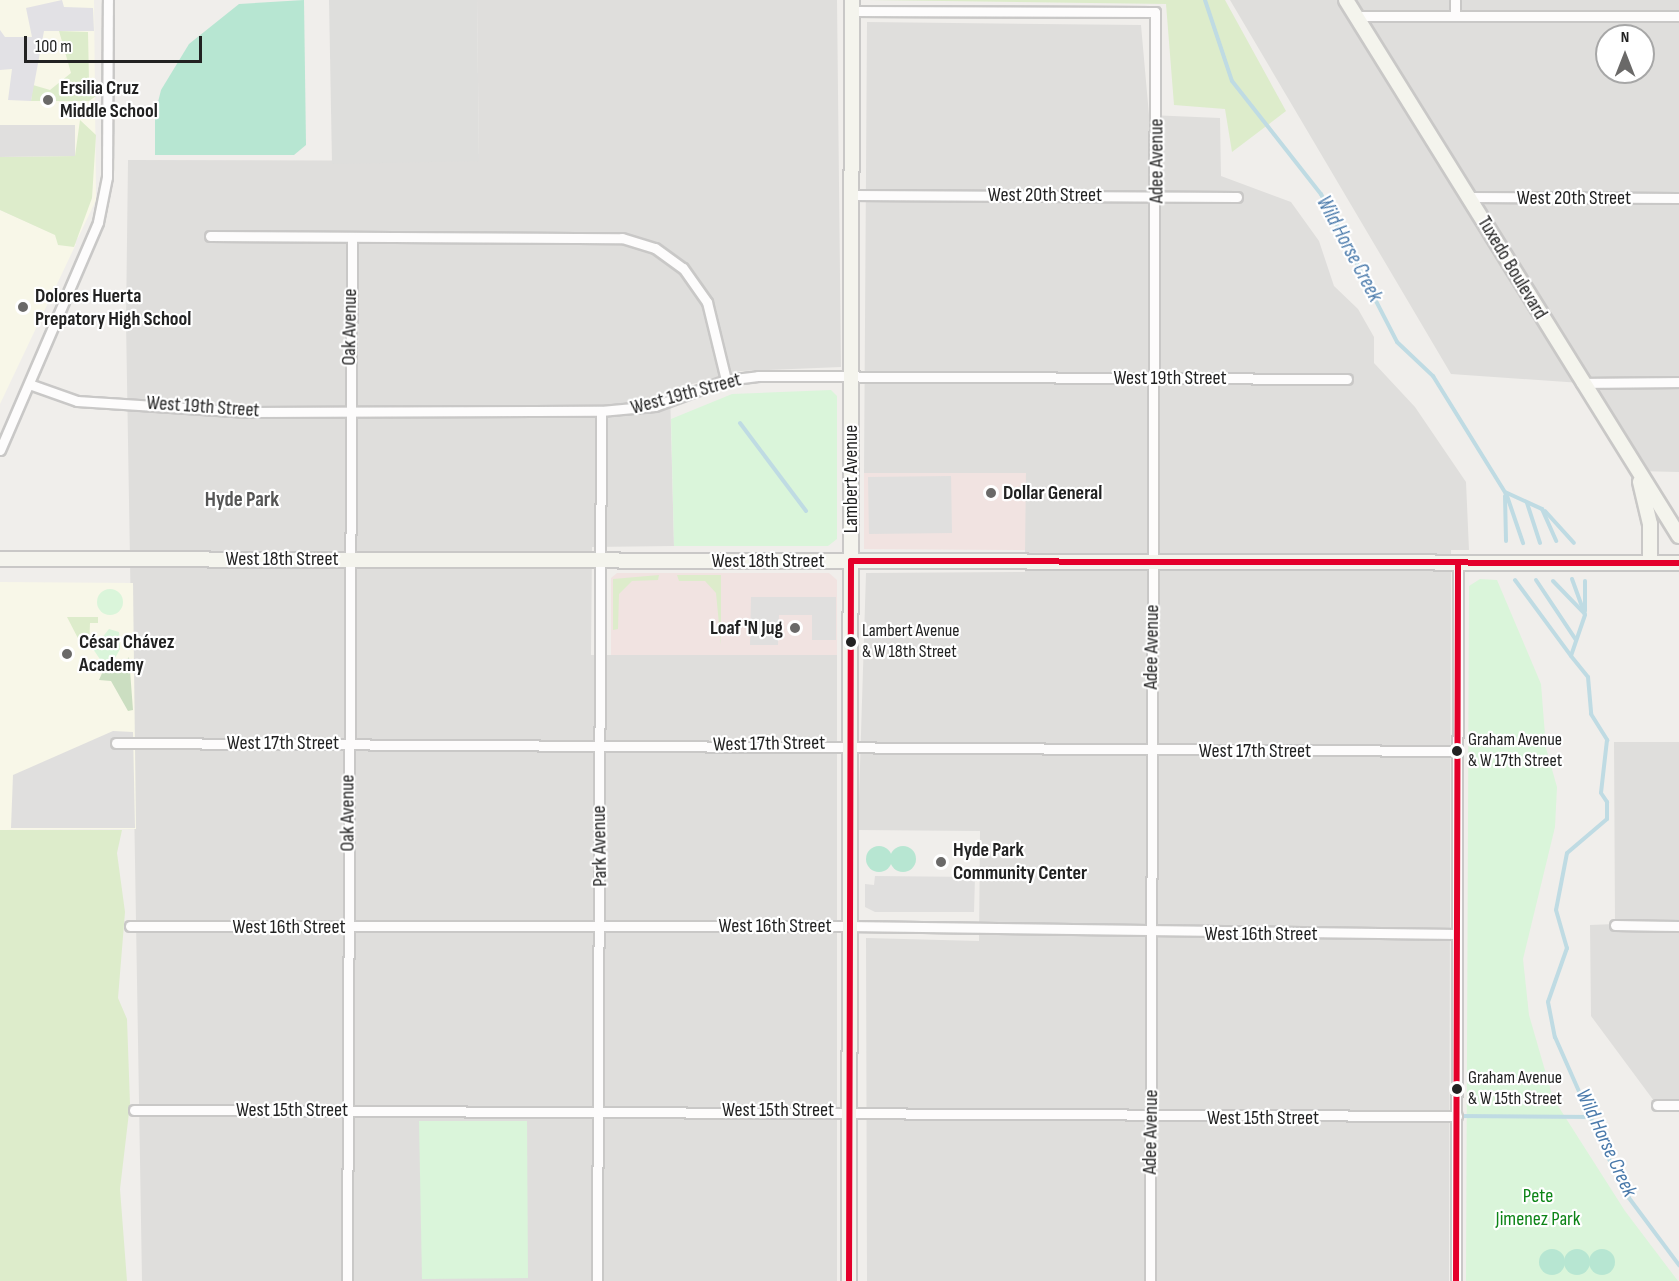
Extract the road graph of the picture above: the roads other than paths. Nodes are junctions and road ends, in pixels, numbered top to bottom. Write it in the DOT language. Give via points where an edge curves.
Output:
graph roads {
  1 [pos="108,0"];
  2 [pos="1346,0"];
  3 [pos="1455,0"];
  4 [pos="852,6"];
  5 [pos="1455,15"];
  6 [pos="1356,16"];
  7 [pos="1679,16"];
  8 [pos="853,195"];
  9 [pos="1157,196"];
  10 [pos="1237,197"];
  11 [pos="1469,197"];
  12 [pos="1679,198"];
  13 [pos="210,236"];
  14 [pos="352,237"];
  15 [pos="852,376"];
  16 [pos="1157,378"];
  17 [pos="1347,379"];
  18 [pos="726,380"];
  19 [pos="1581,382"];
  20 [pos="1679,382"];
  21 [pos="29,384"];
  22 [pos="349,411"];
  23 [pos="601,411"];
  24 [pos="0,450"];
  25 [pos="1636,471"];
  26 [pos="1679,536"];
  27 [pos="0,559"];
  28 [pos="350,560"];
  29 [pos="601,560"];
  30 [pos="851,561"];
  31 [pos="1154,562"];
  32 [pos="1458,562"];
  33 [pos="1650,563"];
  34 [pos="1679,563"];
  35 [pos="116,743"];
  36 [pos="851,743"];
  37 [pos="348,744"];
  38 [pos="599,746"];
  39 [pos="1150,750"];
  40 [pos="1457,751"];
  41 [pos="1615,925"];
  42 [pos="129,926"];
  43 [pos="847,926"];
  44 [pos="1679,926"];
  45 [pos="348,927"];
  46 [pos="601,927"];
  47 [pos="1154,934"];
  48 [pos="1457,934"];
  49 [pos="1657,1105"];
  50 [pos="1679,1105"];
  51 [pos="134,1110"];
  52 [pos="347,1110"];
  53 [pos="597,1110"];
  54 [pos="849,1110"];
  55 [pos="1457,1116"];
  56 [pos="1151,1119"];
  57 [pos="347,1281"];
  58 [pos="597,1281"];
  59 [pos="849,1281"];
  60 [pos="1150,1281"];
  61 [pos="1456,1281"];
  1 -- 21 [label="street" via="103,199 83,266"];
  2 -- 6 [label="street, Tuxedo Boulevard"];
  3 -- 5 [label="street"];
  4 -- 8 [label="street, Lambert Avenue"];
  4 -- 9 [label="street, Adee Avenue" via="1155,12"];
  5 -- 6 [label="street"];
  5 -- 7 [label="street"];
  6 -- 11 [label="street, Tuxedo Boulevard"];
  8 -- 9 [label="street, West 20th Street"];
  8 -- 15 [label="street, Lambert Avenue"];
  9 -- 10 [label="street, West 20th Street"];
  9 -- 16 [label="street, Adee Avenue"];
  11 -- 12 [label="street, West 20th Street"];
  11 -- 19 [label="street, Tuxedo Boulevard"];
  13 -- 14 [label="street"];
  14 -- 18 [label="street" via="622,238 655,248 683,268 707,302"];
  14 -- 22 [label="street, Oak Avenue"];
  15 -- 16 [label="street, West 19th Street"];
  15 -- 18 [label="street, West 19th Street"];
  15 -- 30 [label="street, Lambert Avenue"];
  16 -- 17 [label="street, West 19th Street"];
  16 -- 31 [label="street, Adee Avenue"];
  18 -- 23 [label="street, West 19th Street" via="655,406"];
  19 -- 20 [label="street"];
  19 -- 25 [label="street, Tuxedo Boulevard"];
  21 -- 22 [label="street, West 19th Street" via="77,401"];
  21 -- 24 [label="street"];
  22 -- 23 [label="street, West 19th Street"];
  22 -- 28 [label="street, Oak Avenue"];
  23 -- 29 [label="street, Park Avenue"];
  25 -- 26 [label="street, Tuxedo Boulevard"];
  25 -- 33 [label="street" via="1650,524"];
  27 -- 28 [label="street, West 18th Street"];
  28 -- 29 [label="street, West 18th Street"];
  28 -- 37 [label="street, Oak Avenue"];
  29 -- 30 [label="street, West 18th Street"];
  29 -- 38 [label="street, Park Avenue"];
  30 -- 31 [label="street, West 18th Street"];
  30 -- 36 [label="street, Lambert Avenue"];
  31 -- 32 [label="street, West 18th Street"];
  31 -- 39 [label="street, Adee Avenue"];
  32 -- 33 [label="street, West 18th Street"];
  32 -- 40 [label="street"];
  33 -- 34 [label="street, West 18th Street"];
  35 -- 37 [label="street, West 17th Street"];
  36 -- 38 [label="street, West 17th Street"];
  36 -- 39 [label="street, West 17th Street"];
  36 -- 43 [label="street, Lambert Avenue"];
  37 -- 38 [label="street, West 17th Street"];
  37 -- 45 [label="street, Oak Avenue"];
  38 -- 46 [label="street, Park Avenue"];
  39 -- 40 [label="street, West 17th Street"];
  39 -- 47 [label="street, Adee Avenue"];
  40 -- 48 [label="street"];
  41 -- 44 [label="street"];
  42 -- 45 [label="street, West 16th Street"];
  43 -- 46 [label="street, West 16th Street"];
  43 -- 47 [label="street, West 16th Street"];
  43 -- 54 [label="street, Lambert Avenue"];
  45 -- 46 [label="street, West 16th Street"];
  45 -- 52 [label="street, Oak Avenue"];
  46 -- 53 [label="street, Park Avenue"];
  47 -- 48 [label="street, West 16th Street"];
  47 -- 56 [label="street, Adee Avenue"];
  48 -- 55 [label="street"];
  49 -- 50 [label="street"];
  51 -- 52 [label="street, West 15th Street"];
  52 -- 53 [label="street, West 15th Street"];
  52 -- 57 [label="street, Oak Avenue"];
  53 -- 54 [label="street, West 15th Street"];
  53 -- 58 [label="street, Park Avenue"];
  54 -- 56 [label="street, West 15th Street"];
  54 -- 59 [label="street, Lambert Avenue"];
  55 -- 56 [label="street, West 15th Street"];
  55 -- 61 [label="street"];
  56 -- 60 [label="street, Adee Avenue"];
}
